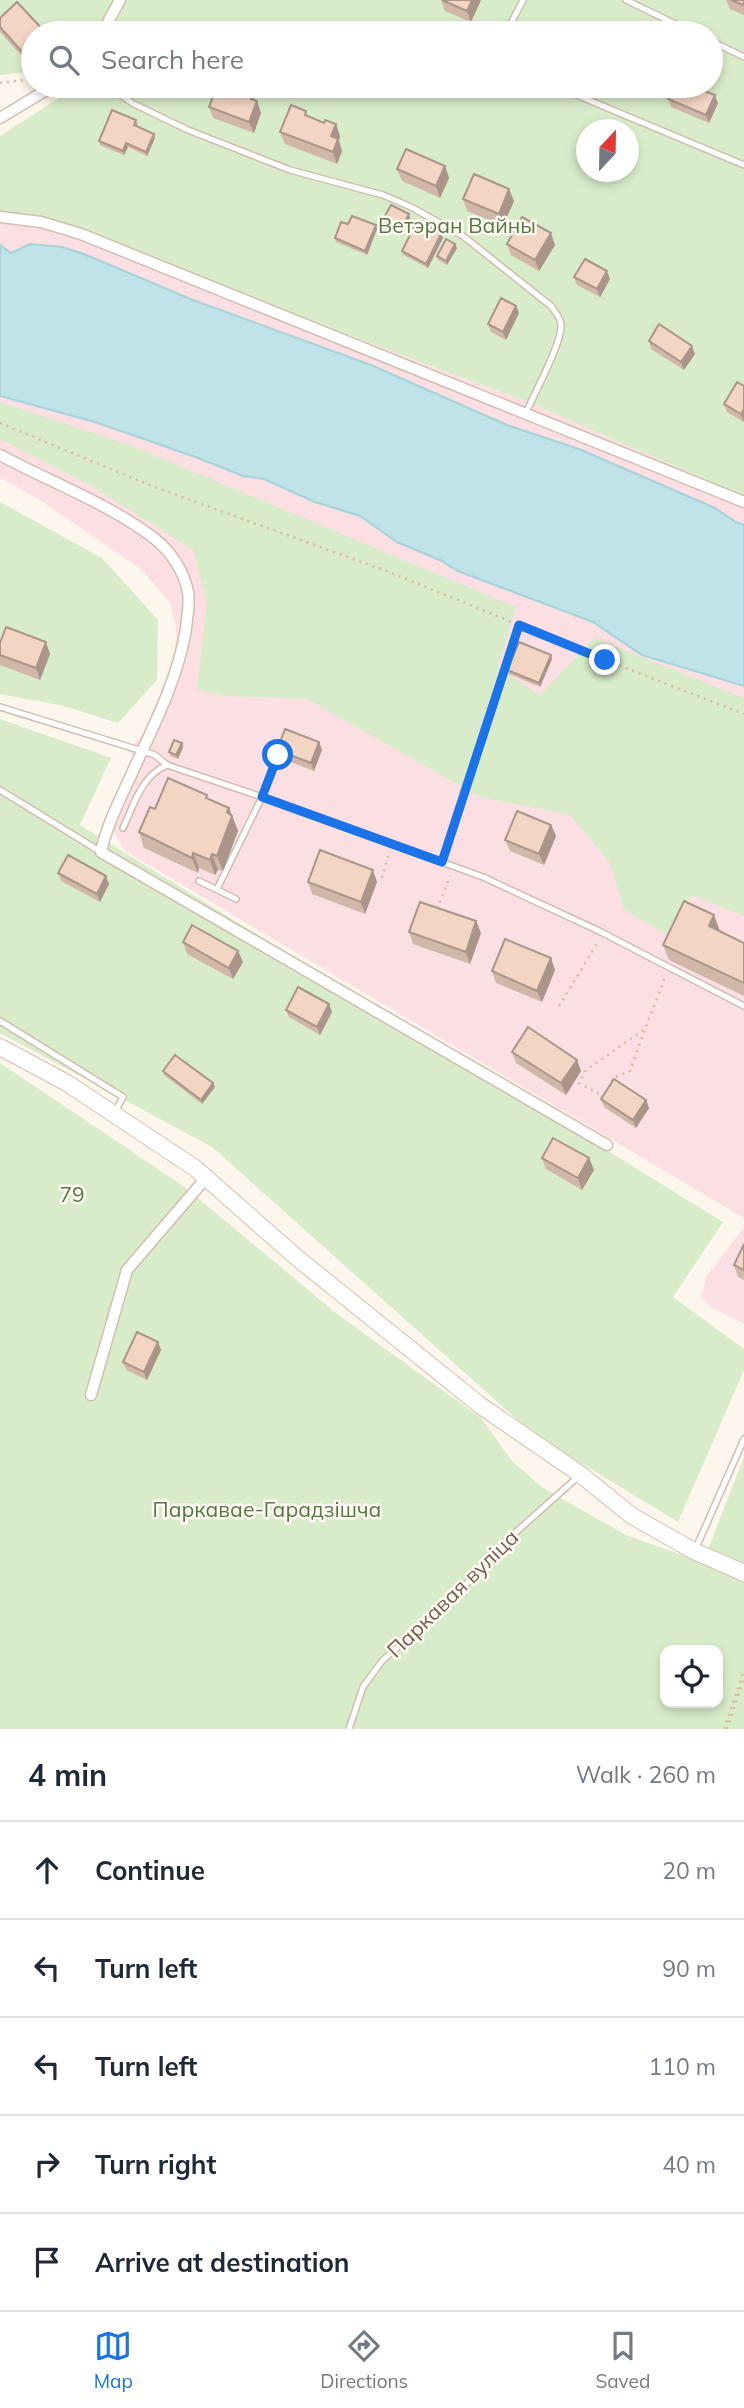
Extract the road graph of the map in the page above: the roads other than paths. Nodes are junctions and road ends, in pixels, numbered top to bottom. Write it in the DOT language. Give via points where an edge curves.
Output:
graph roads {
  1 [pos="120,0"];
  2 [pos="523,0"];
  3 [pos="626,0"];
  4 [pos="109,21"];
  5 [pos="512,21"];
  6 [pos="669,21"];
  7 [pos="723,47"];
  8 [pos="744,57"];
  9 [pos="33,98"];
  10 [pos="125,98"];
  11 [pos="584,98"];
  12 [pos="0,118"];
  13 [pos="744,165"];
  14 [pos="0,216"];
  15 [pos="525,414"];
  16 [pos="0,456"];
  17 [pos="744,502"];
  18 [pos="0,707"];
  19 [pos="141,753"];
  20 [pos="167,765"];
  21 [pos="0,790"];
  22 [pos="262,797"];
  23 [pos="123,828"];
  24 [pos="101,852"];
  25 [pos="199,881"];
  26 [pos="217,889"];
  27 [pos="236,899"];
  28 [pos="744,1006"];
  29 [pos="0,1021"];
  30 [pos="0,1046"];
  31 [pos="114,1114"];
  32 [pos="607,1144"];
  33 [pos="206,1178"];
  34 [pos="91,1395"];
  35 [pos="744,1439"];
  36 [pos="580,1475"];
  37 [pos="694,1551"];
  38 [pos="744,1573"];
  39 [pos="349,1729"];
  1 -- 4 [label="street"];
  2 -- 5 [label="lane"];
  3 -- 6 [label="lane"];
  7 -- 8 [label="lane"];
  9 -- 12 [label="street"];
  10 -- 15 [label="lane" via="188,130 290,170 383,195 463,236 559,317 558,340"];
  11 -- 13 [label="lane"];
  14 -- 15 [label="street" via="81,234"];
  15 -- 17 [label="street"];
  16 -- 19 [label="street" via="125,519 157,541 178,565 188,592 184,641 166,698"];
  18 -- 19 [label="lane"];
  19 -- 20 [label="lane" via="155,755"];
  19 -- 24 [label="street"];
  20 -- 22 [label="lane"];
  20 -- 23 [label="lane" via="144,784"];
  21 -- 24 [label="lane"];
  22 -- 26 [label="lane"];
  22 -- 28 [label="lane" via="483,877"];
  24 -- 32 [label="street"];
  25 -- 26 [label="lane"];
  26 -- 27 [label="lane"];
  29 -- 31 [label="lane" via="123,1097"];
  30 -- 31 [label="street"];
  31 -- 33 [label="street"];
  33 -- 34 [label="street" via="127,1270"];
  33 -- 36 [label="street" via="481,1406"];
  35 -- 37 [label="lane"];
  36 -- 37 [label="street" via="632,1516"];
  36 -- 39 [label="lane, Паркавая вуліца" via="382,1661 363,1687"];
  37 -- 38 [label="street"];
}
